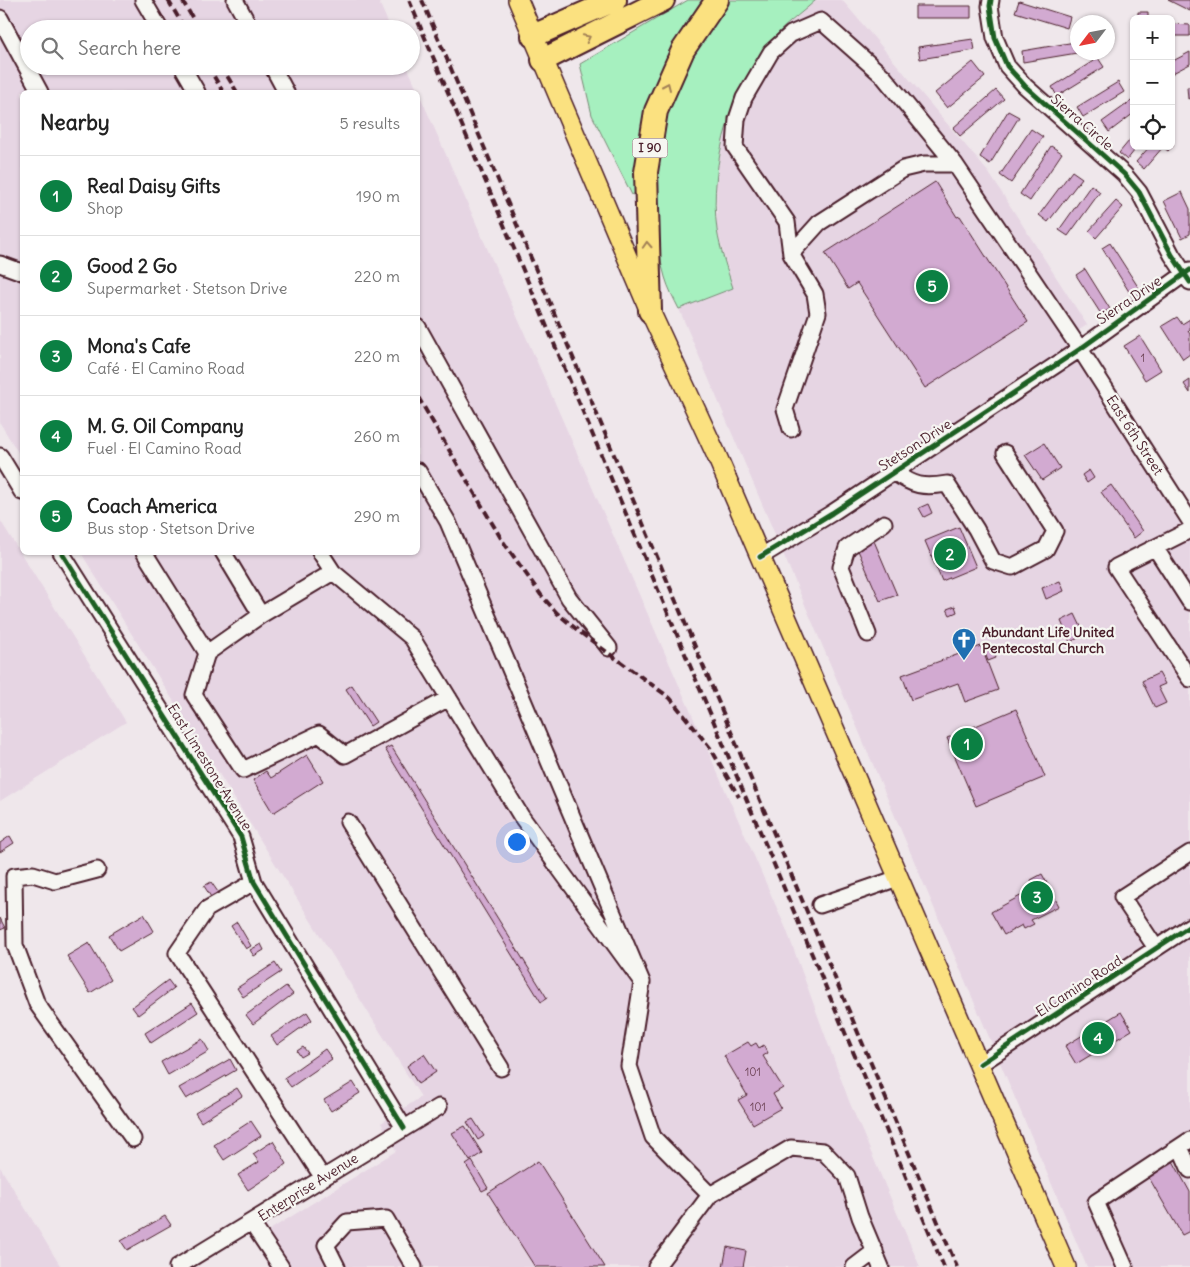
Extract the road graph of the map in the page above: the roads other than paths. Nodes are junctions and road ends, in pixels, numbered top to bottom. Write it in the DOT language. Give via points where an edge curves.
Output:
graph roads {
  1 [pos="144,0"];
  2 [pos="235,0"];
  3 [pos="518,0"];
  4 [pos="615,0"];
  5 [pos="663,0"];
  6 [pos="717,0"];
  7 [pos="991,0"];
  8 [pos="0,18"];
  9 [pos="155,20"];
  10 [pos="246,20"];
  11 [pos="533,36"];
  12 [pos="20,55"];
  13 [pos="543,60"];
  14 [pos="31,75"];
  15 [pos="187,75"];
  16 [pos="277,75"];
  17 [pos="39,90"];
  18 [pos="196,90"];
  19 [pos="285,90"];
  20 [pos="955,164"];
  21 [pos="791,254"];
  22 [pos="0,264"];
  23 [pos="20,271"];
  24 [pos="1188,276"];
  25 [pos="650,311"];
  26 [pos="420,331"];
  27 [pos="1080,349"];
  28 [pos="791,429"];
  29 [pos="1005,453"];
  30 [pos="0,456"];
  31 [pos="894,472"];
  32 [pos="420,474"];
  33 [pos="20,489"];
  34 [pos="1190,521"];
  35 [pos="884,523"];
  36 [pos="1190,530"];
  37 [pos="1156,549"];
  38 [pos="63,555"];
  39 [pos="146,555"];
  40 [pos="225,555"];
  41 [pos="322,555"];
  42 [pos="760,557"];
  43 [pos="333,572"];
  44 [pos="1190,602"];
  45 [pos="262,615"];
  46 [pos="868,634"];
  47 [pos="609,648"];
  48 [pos="207,653"];
  49 [pos="1185,662"];
  50 [pos="1190,679"];
  51 [pos="449,698"];
  52 [pos="348,822"];
  53 [pos="1190,853"];
  54 [pos="97,870"];
  55 [pos="898,878"];
  56 [pos="254,882"];
  57 [pos="820,905"];
  58 [pos="1190,926"];
  59 [pos="1156,948"];
  60 [pos="642,982"];
  61 [pos="980,1064"];
  62 [pos="501,1068"];
  63 [pos="439,1107"];
  64 [pos="404,1128"];
  65 [pos="132,1139"];
  66 [pos="1185,1144"];
  67 [pos="1190,1170"];
  68 [pos="323,1178"];
  69 [pos="710,1195"];
  70 [pos="251,1222"];
  71 [pos="875,1251"];
  72 [pos="178,1267"];
  73 [pos="281,1267"];
  74 [pos="337,1267"];
  75 [pos="414,1267"];
  76 [pos="656,1267"];
  77 [pos="854,1267"];
  78 [pos="881,1267"];
  79 [pos="1066,1267"];
  80 [pos="1125,1267"];
  1 -- 9 [label="street"];
  2 -- 10 [label="street"];
  3 -- 11 [label="main road"];
  4 -- 11 [label="highway"];
  13 -- 5 [label="highway, one-way"];
  25 -- 6 [label="highway, I 90, one-way" via="646,172 656,111 683,50"];
  7 -- 24 [label="street, Sierra Circle" via="994,38 1007,66 1124,174 1139,192"];
  8 -- 12 [label="street"];
  11 -- 13 [label="main road"];
  13 -- 25 [label="main road"];
  14 -- 17 [label="street"];
  15 -- 18 [label="street"];
  16 -- 19 [label="street"];
  20 -- 21 [label="street" via="924,164 903,169 819,223"];
  20 -- 21 [label="street, East 6th Street" via="883,76 821,21 791,34 771,52 744,98 737,119 735,147 787,222"];
  20 -- 27 [label="street, East 6th Street"];
  21 -- 28 [label="street" via="815,294 818,312 785,409"];
  22 -- 23 [label="street"];
  24 -- 27 [label="street, Sierra Drive"];
  25 -- 42 [label="main road"];
  26 -- 47 [label="street" via="569,598"];
  27 -- 31 [label="street, Stetson Drive"];
  27 -- 34 [label="street, East 6th Street"];
  29 -- 31 [label="street" via="1055,531 1046,549 1012,567 993,561 947,484 929,487 909,483"];
  30 -- 33 [label="street"];
  31 -- 42 [label="street, Stetson Drive"];
  32 -- 60 [label="street" via="448,522"];
  35 -- 46 [label="street" via="847,548 841,567"];
  36 -- 37 [label="street"];
  37 -- 44 [label="street"];
  37 -- 49 [label="street" via="1116,566"];
  38 -- 56 [label="street, East Limestone Avenue" via="241,837"];
  39 -- 48 [label="street"];
  40 -- 45 [label="street"];
  41 -- 43 [label="street"];
  42 -- 55 [label="main road"];
  43 -- 45 [label="street"];
  43 -- 51 [label="street" via="412,638"];
  45 -- 48 [label="street"];
  48 -- 51 [label="street" via="194,695 243,770 318,734 345,755"];
  49 -- 50 [label="street"];
  51 -- 60 [label="street" via="521,816"];
  52 -- 62 [label="street"];
  53 -- 59 [label="street" via="1122,897"];
  54 -- 65 [label="street" via="55,881 33,874 14,876 15,945 37,1004"];
  55 -- 57 [label="street"];
  55 -- 61 [label="main road"];
  56 -- 64 [label="street, East Limestone Avenue"];
  56 -- 68 [label="street" via="207,909 177,953"];
  58 -- 59 [label="street, El Camino Road"];
  59 -- 61 [label="street, El Camino Road"];
  60 -- 69 [label="street" via="629,1066 653,1137"];
  61 -- 79 [label="main road"];
  63 -- 64 [label="street, Enterprise Avenue"];
  64 -- 68 [label="street, Enterprise Avenue"];
  66 -- 67 [label="street"];
  66 -- 80 [label="street" via="1096,1202"];
  68 -- 70 [label="street, Enterprise Avenue"];
  69 -- 71 [label="street" via="791,1148 823,1152 847,1176"];
  69 -- 76 [label="street"];
  70 -- 72 [label="street, Enterprise Avenue"];
  70 -- 73 [label="street"];
  71 -- 77 [label="street"];
  71 -- 78 [label="street"];
  74 -- 75 [label="street" via="326,1245 347,1222 386,1219"];
}
